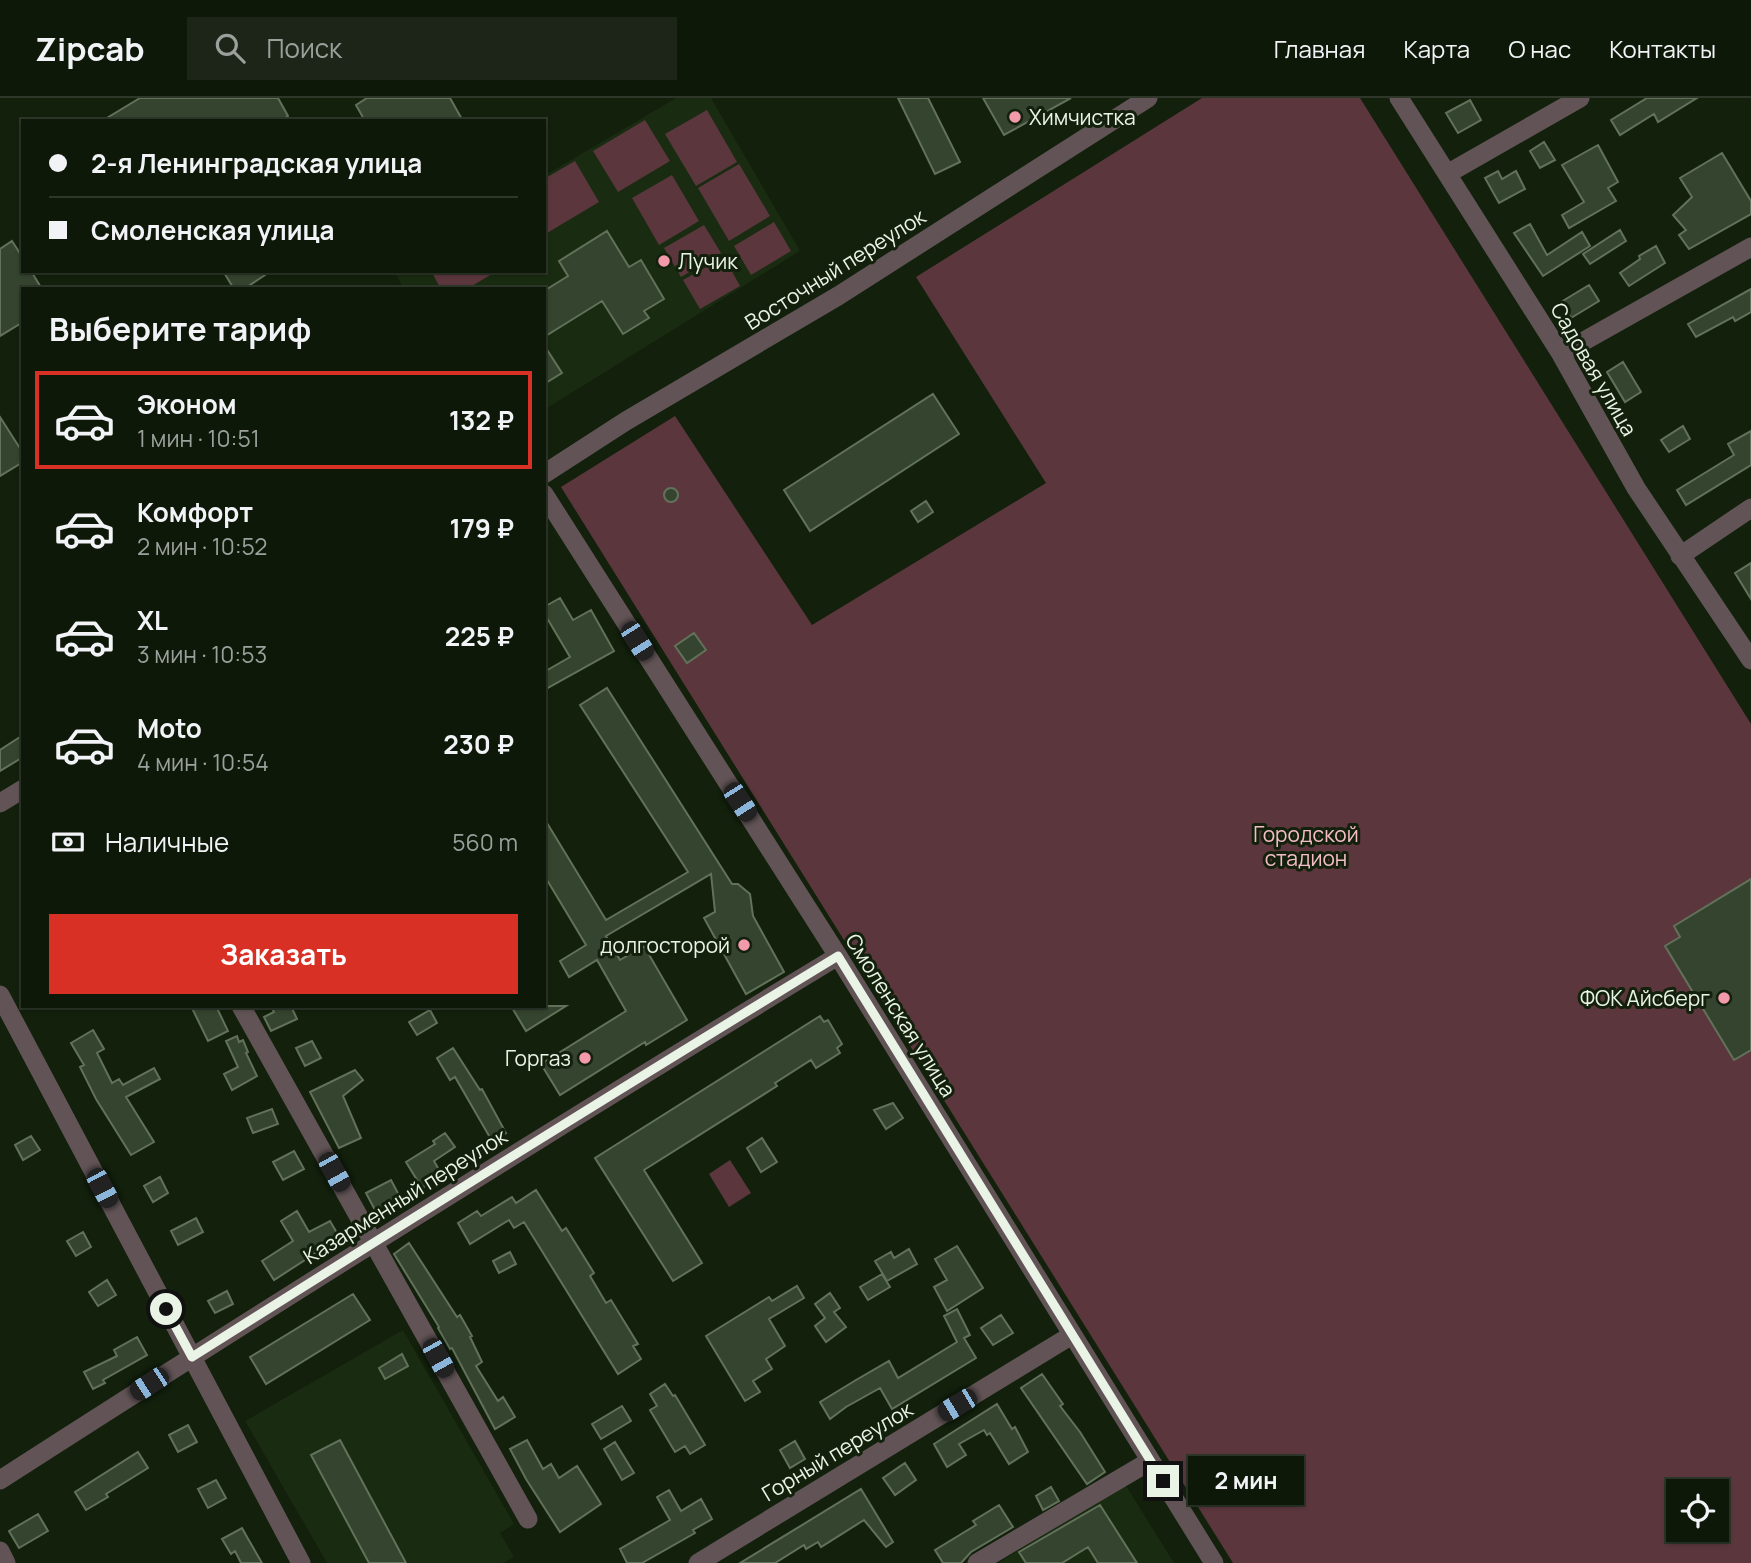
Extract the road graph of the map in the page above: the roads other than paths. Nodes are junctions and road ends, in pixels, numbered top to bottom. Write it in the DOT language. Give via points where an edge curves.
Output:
graph roads {
  1 [pos="1148,98"];
  2 [pos="1399,98"];
  3 [pos="1580,98"];
  4 [pos="1447,174"];
  5 [pos="1751,247"];
  6 [pos="1561,354"];
  7 [pos="546,473"];
  8 [pos="546,497"];
  9 [pos="1751,508"];
  10 [pos="1680,556"];
  11 [pos="1751,660"];
  12 [pos="21,790"];
  13 [pos="0,803"];
  14 [pos="838,956"];
  15 [pos="0,995"];
  16 [pos="242,1008"];
  17 [pos="374,1243"];
  18 [pos="1072,1335"];
  19 [pos="192,1357"];
  20 [pos="1150,1461"];
  21 [pos="0,1480"];
  22 [pos="528,1519"];
  23 [pos="0,1551"];
  24 [pos="6,1563"];
  25 [pos="301,1563"];
  26 [pos="698,1563"];
  27 [pos="977,1563"];
  28 [pos="1214,1563"];
  1 -- 7 [label="street, Восточный переулок" via="838,296"];
  2 -- 4 [label="street, Садовая улица"];
  3 -- 4 [label="street"];
  4 -- 6 [label="street, Садовая улица"];
  5 -- 6 [label="street"];
  6 -- 10 [label="street, Садовая улица"];
  8 -- 14 [label="street, Смоленская улица"];
  9 -- 10 [label="street"];
  10 -- 11 [label="street, Садовая улица"];
  12 -- 13 [label="street"];
  14 -- 17 [label="street, Казарменный переулок"];
  14 -- 18 [label="street, Смоленская улица"];
  15 -- 19 [label="street"];
  16 -- 17 [label="street"];
  17 -- 19 [label="street, Казарменный переулок"];
  17 -- 22 [label="street"];
  18 -- 20 [label="street, Смоленская улица"];
  18 -- 26 [label="street, Горный переулок"];
  19 -- 21 [label="street, Казарменный переулок"];
  19 -- 25 [label="street"];
  20 -- 27 [label="street"];
  20 -- 28 [label="street, Смоленская улица"];
  23 -- 24 [label="street"];
}
